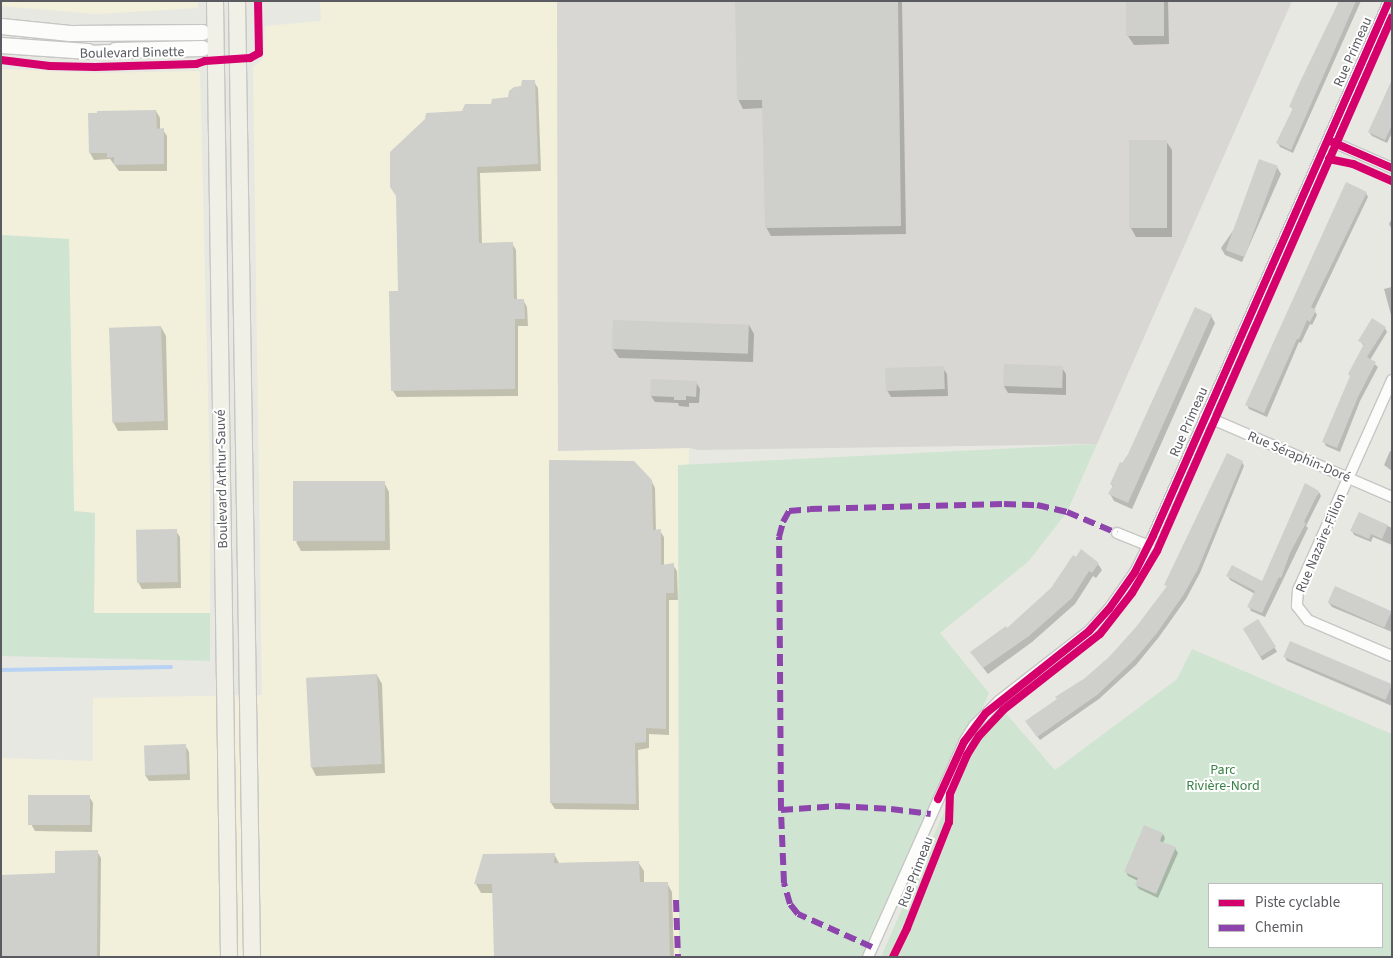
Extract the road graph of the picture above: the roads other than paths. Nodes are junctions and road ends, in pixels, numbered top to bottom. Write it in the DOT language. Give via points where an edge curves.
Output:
graph roads {
  1 [pos="215,1"];
  2 [pos="238,1"];
  3 [pos="1389,1"];
  4 [pos="1,26"];
  5 [pos="238,38"];
  6 [pos="208,40"];
  7 [pos="1,45"];
  8 [pos="115,50"];
  9 [pos="88,51"];
  10 [pos="1328,140"];
  11 [pos="1392,168"];
  12 [pos="1392,380"];
  13 [pos="1205,416"];
  14 [pos="1348,478"];
  15 [pos="1392,497"];
  16 [pos="1117,533"];
  17 [pos="1149,546"];
  18 [pos="1392,656"];
  19 [pos="229,957"];
  20 [pos="252,957"];
  21 [pos="868,957"];
  1 -- 6 [label="main road, Boulevard Arthur-Sauvé"];
  2 -- 5 [label="main road, Boulevard Arthur-Sauvé"];
  3 -- 10 [label="street, Rue Primeau"];
  4 -- 6 [label="street, Boulevard Binette"];
  5 -- 6 [label="street, Boulevard Binette"];
  5 -- 20 [label="main road, Boulevard Arthur-Sauvé"];
  6 -- 8 [label="street, Boulevard Binette"];
  6 -- 19 [label="main road, Boulevard Arthur-Sauvé"];
  7 -- 9 [label="street, Boulevard Binette"];
  8 -- 9 [label="street, Boulevard Binette"];
  10 -- 11 [label="street"];
  10 -- 13 [label="street, Rue Primeau"];
  12 -- 14 [label="street, Rue Nazaire-Filion"];
  13 -- 14 [label="street, Rue Séraphin-Doré"];
  13 -- 17 [label="street, Rue Primeau"];
  14 -- 15 [label="street, Rue Séraphin-Doré"];
  14 -- 18 [label="street, Rue Nazaire-Filion" via="1298,590 1297,606 1308,620"];
  16 -- 17 [label="street"];
  17 -- 21 [label="street, Rue Primeau" via="1124,591 1089,631 999,701 974,726"];
}
